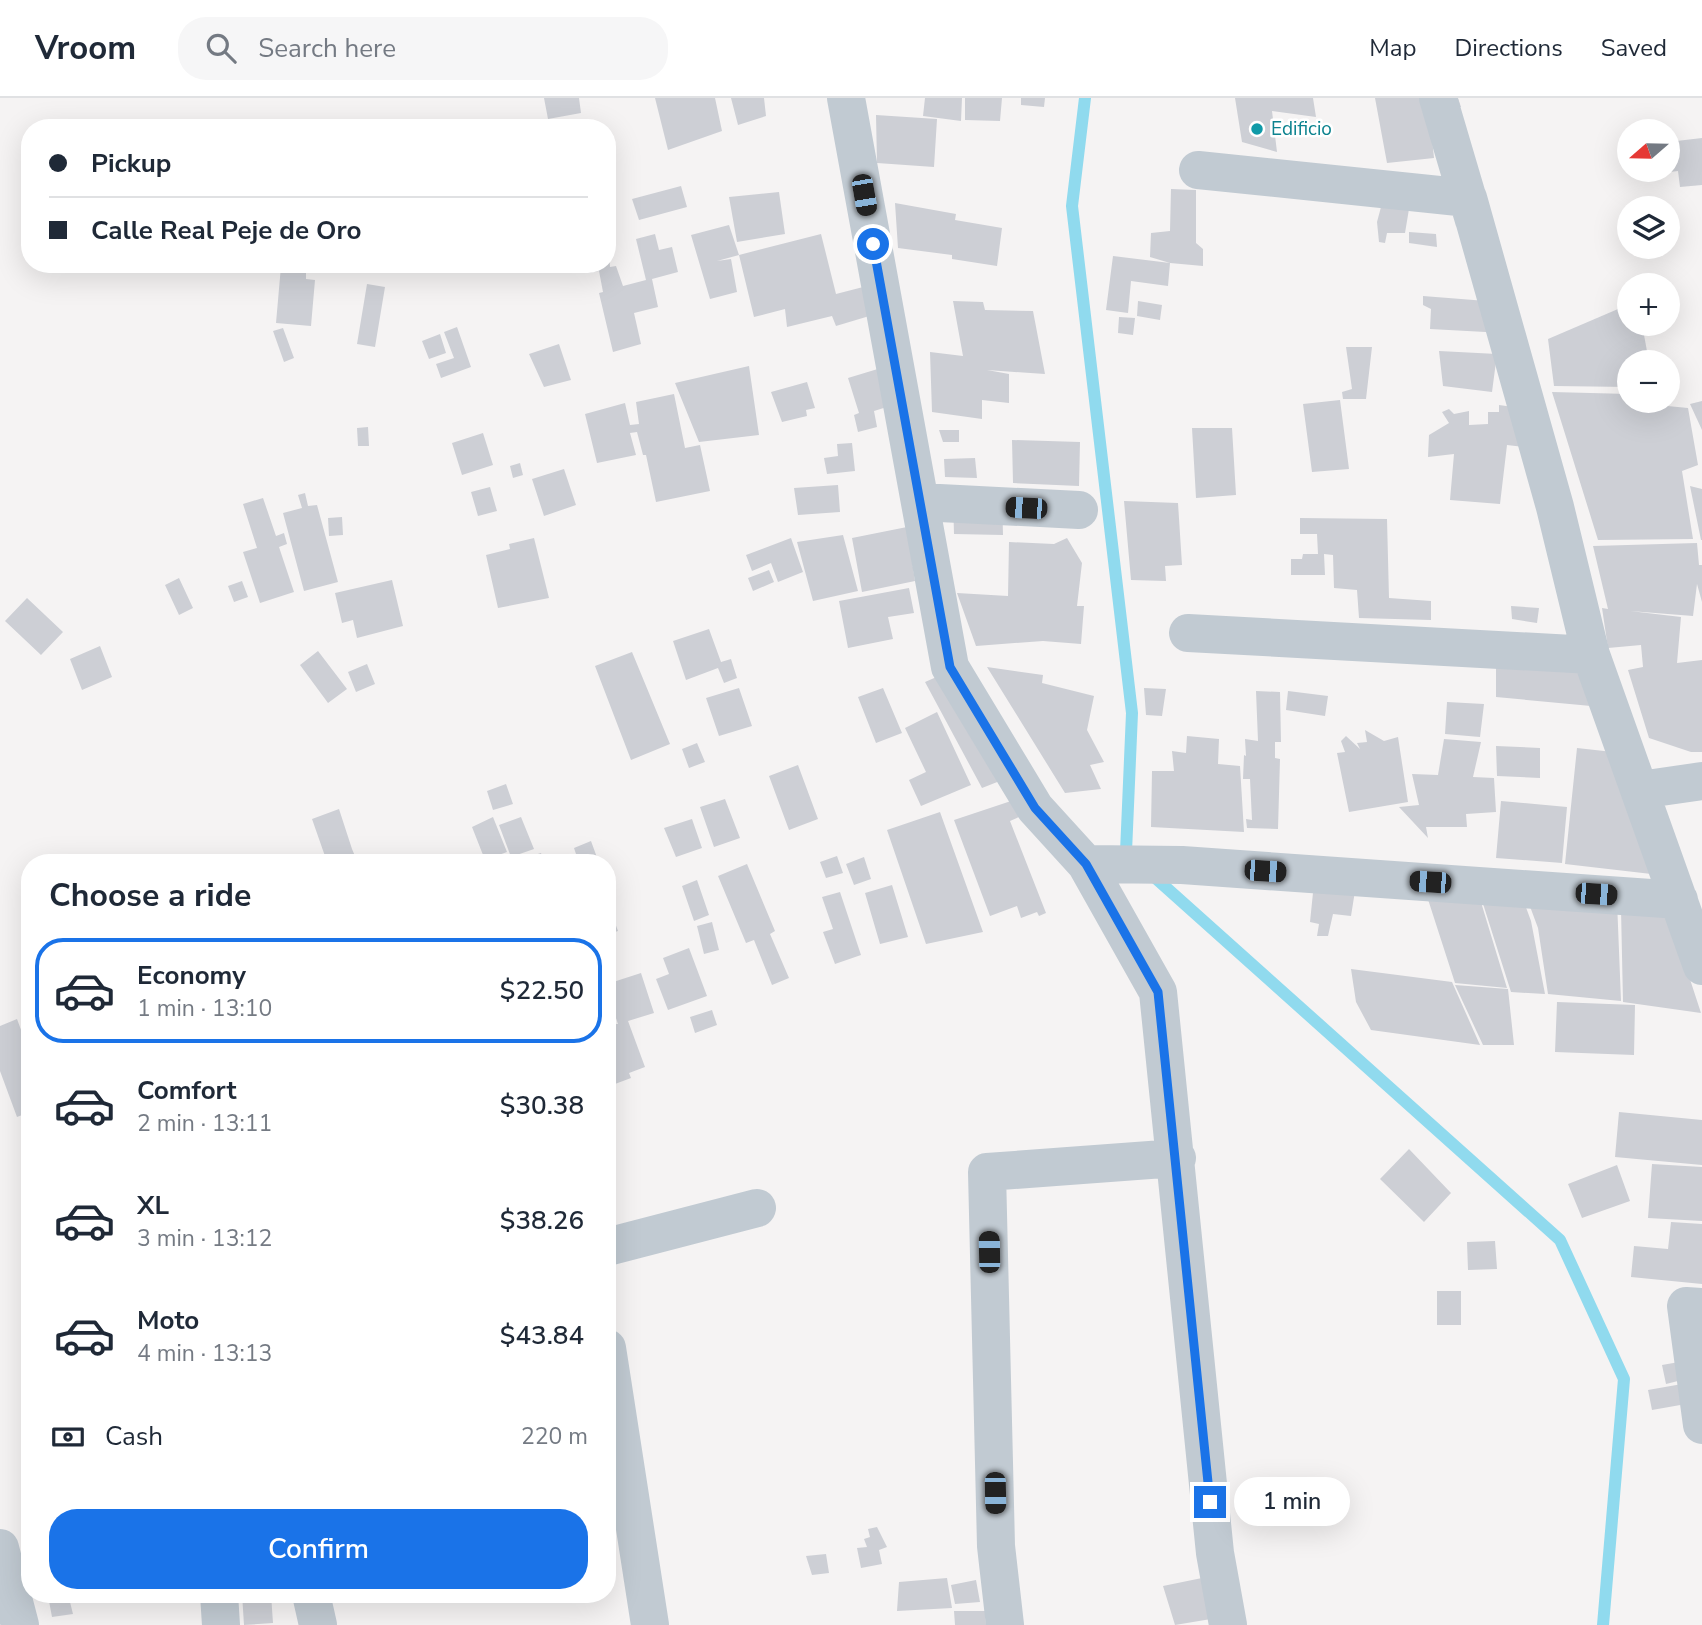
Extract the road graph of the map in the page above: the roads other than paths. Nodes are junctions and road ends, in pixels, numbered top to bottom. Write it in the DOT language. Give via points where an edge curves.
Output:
graph roads {
  1 [pos="846,98"];
  2 [pos="1438,98"];
  3 [pos="1198,170"];
  4 [pos="1468,198"];
  5 [pos="920,502"];
  6 [pos="1079,510"];
  7 [pos="1188,633"];
  8 [pos="1591,655"];
  9 [pos="1702,780"];
  10 [pos="1640,790"];
  11 [pos="1103,863"];
  12 [pos="1679,900"];
  13 [pos="1702,966"];
  14 [pos="1177,1158"];
  15 [pos="757,1208"];
  16 [pos="616,1245"];
  17 [pos="1702,1307"];
  18 [pos="616,1406"];
  19 [pos="1702,1425"];
  20 [pos="0,1548"];
  21 [pos="220,1603"];
  22 [pos="313,1603"];
  23 [pos="20,1625"];
  24 [pos="221,1625"];
  25 [pos="318,1625"];
  26 [pos="650,1625"];
  27 [pos="1005,1625"];
  28 [pos="1228,1625"];
  1 -- 5 [label="street"];
  2 -- 4 [label="street"];
  3 -- 4 [label="street"];
  4 -- 8 [label="street" via="1555,507"];
  5 -- 6 [label="street"];
  5 -- 11 [label="street" via="950,667 1035,808"];
  7 -- 8 [label="street"];
  8 -- 10 [label="street"];
  9 -- 10 [label="street"];
  10 -- 12 [label="street"];
  11 -- 12 [label="street"];
  11 -- 14 [label="street" via="1158,992"];
  12 -- 13 [label="street"];
  14 -- 27 [label="street" via="987,1172 996,1546"];
  14 -- 28 [label="street" via="1215,1553"];
  15 -- 16 [label="street"];
  17 -- 19 [label="street" via="1686,1306"];
  18 -- 26 [label="street"];
  20 -- 23 [label="street"];
  21 -- 24 [label="street"];
  22 -- 25 [label="street"];
}
